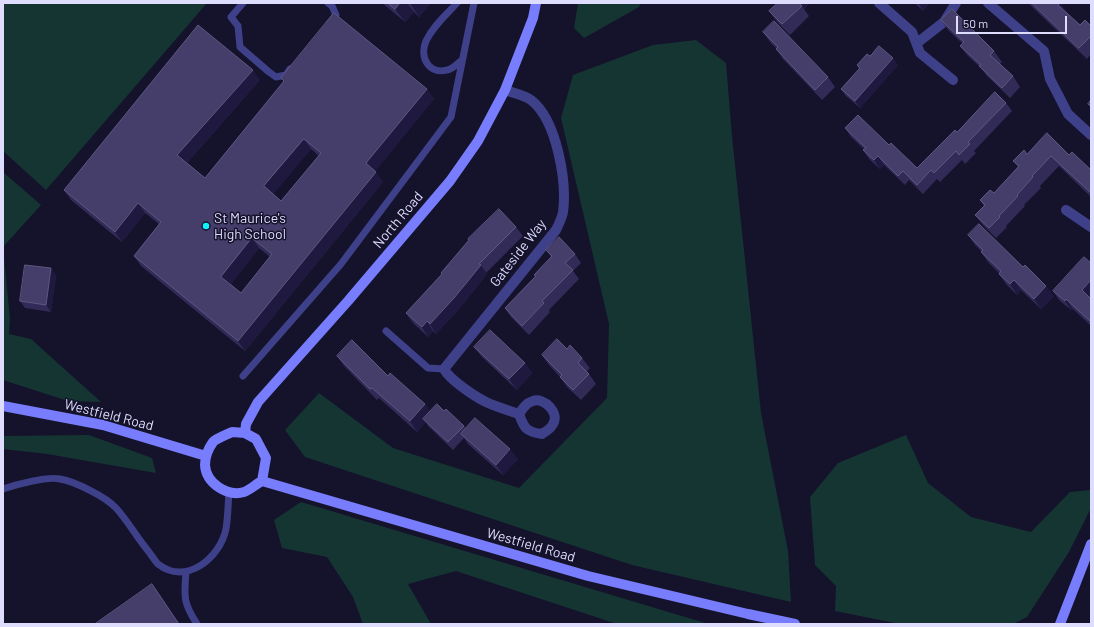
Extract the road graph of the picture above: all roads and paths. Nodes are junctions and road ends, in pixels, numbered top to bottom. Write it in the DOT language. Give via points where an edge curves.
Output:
graph roads {
  1 [pos="243,3"];
  2 [pos="328,3"];
  3 [pos="457,3"];
  4 [pos="474,3"];
  5 [pos="536,3"];
  6 [pos="879,3"];
  7 [pos="956,3"];
  8 [pos="988,3"];
  9 [pos="327,26"];
  10 [pos="917,43"];
  11 [pos="462,60"];
  12 [pos="296,62"];
  13 [pos="953,80"];
  14 [pos="505,90"];
  15 [pos="1091,135"];
  16 [pos="1066,210"];
  17 [pos="1091,227"];
  18 [pos="386,331"];
  19 [pos="444,369"];
  20 [pos="243,376"];
  21 [pos="3,406"];
  22 [pos="519,414"];
  23 [pos="245,433"];
  24 [pos="206,456"];
  25 [pos="262,481"];
  26 [pos="3,482"];
  27 [pos="13,486"];
  28 [pos="3,489"];
  29 [pos="229,492"];
  30 [pos="1091,544"];
  31 [pos="186,572"];
  32 [pos="197,624"];
  33 [pos="795,624"];
  34 [pos="1060,624"];
  1 -- 12 [label="lane" via="231,17 238,26 240,47 276,77 286,74"];
  2 -- 9 [label="lane" via="336,15"];
  3 -- 11 [label="lane" via="432,30 423,54 428,66 439,72 449,70"];
  4 -- 11 [label="lane"];
  5 -- 14 [label="main road, North Road" via="533,18"];
  6 -- 10 [label="street" via="912,32"];
  7 -- 10 [label="street" via="944,22"];
  8 -- 15 [label="street" via="1044,51 1050,79 1068,114"];
  10 -- 13 [label="street" via="920,53"];
  11 -- 20 [label="lane" via="451,117 341,264"];
  14 -- 19 [label="street, Gateside Way" via="530,100 544,114 556,141 564,195 563,214 556,230"];
  14 -- 23 [label="main road, North Road" via="478,141 450,181 258,402 246,424"];
  16 -- 17 [label="street"];
  18 -- 19 [label="lane" via="428,368"];
  19 -- 22 [label="street" via="457,383 486,402"];
  21 -- 24 [label="main road, Westfield Road" via="103,425"];
  23 -- 24 [label="main road" via="232,432 214,441"];
  23 -- 25 [label="main road" via="256,439 266,458"];
  24 -- 29 [label="main road" via="205,467 211,480 222,490"];
  25 -- 29 [label="main road" via="244,492"];
  25 -- 33 [label="main road, Westfield Road" via="588,576"];
  26 -- 27 [label="lane"];
  27 -- 28 [label="lane"];
  27 -- 31 [label="lane" via="59,478 90,490 115,507 158,563 170,571"];
  29 -- 31 [label="lane" via="226,529 218,550 201,566"];
  30 -- 34 [label="main road"];
  31 -- 32 [label="lane" via="184,593 188,611"];
}
